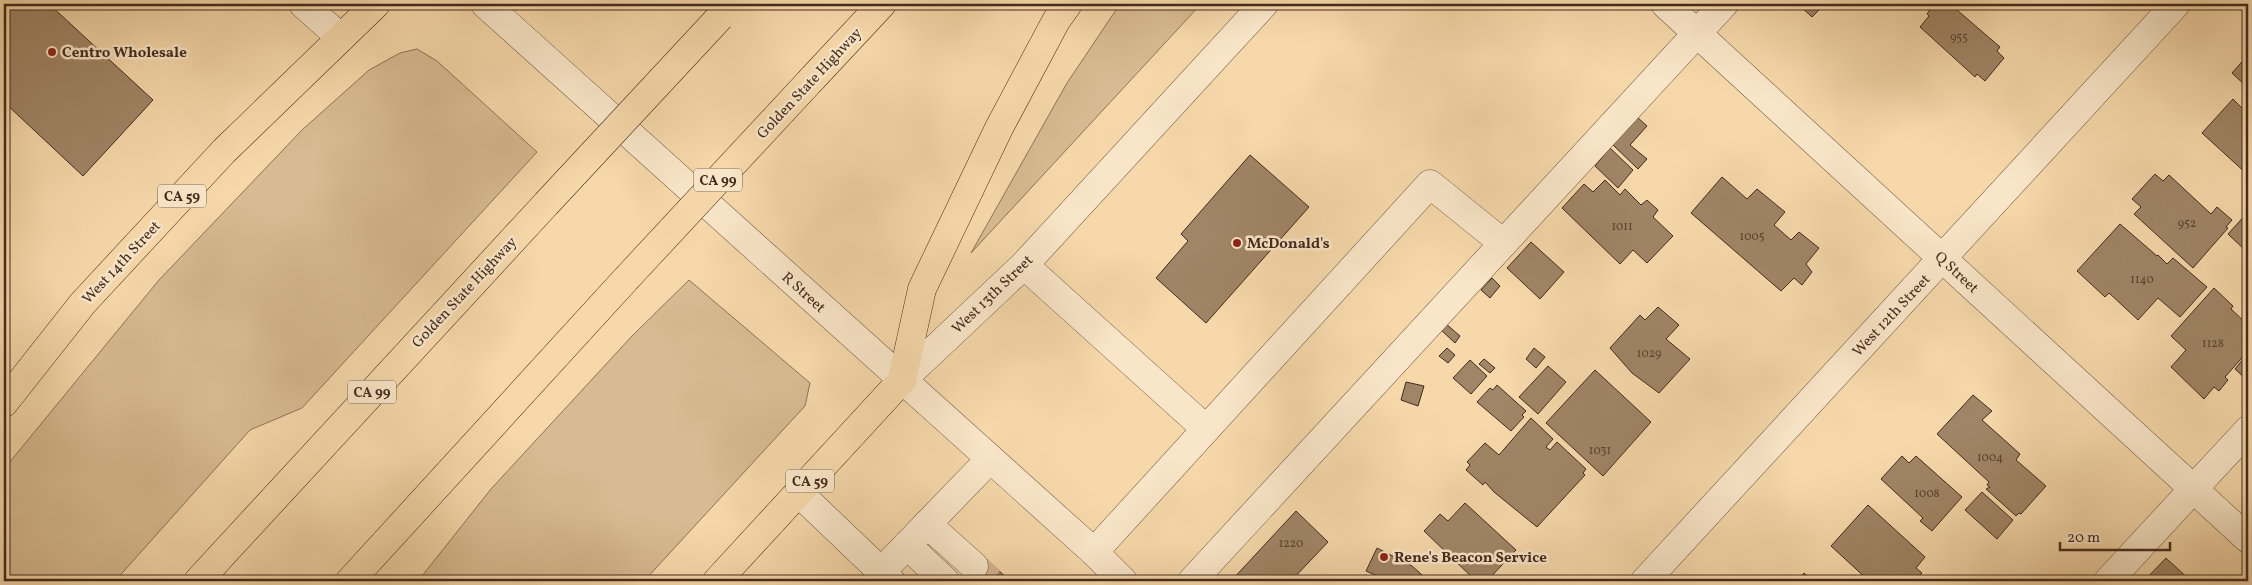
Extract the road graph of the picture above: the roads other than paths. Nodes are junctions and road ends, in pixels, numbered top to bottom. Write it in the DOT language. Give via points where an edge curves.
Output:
graph roads {
  1 [pos="304,4"];
  2 [pos="376,4"];
  3 [pos="485,4"];
  4 [pos="882,4"];
  5 [pos="1068,4"];
  6 [pos="1264,4"];
  7 [pos="1665,4"];
  8 [pos="1724,4"];
  9 [pos="2176,4"];
  10 [pos="726,10"];
  11 [pos="1697,33"];
  12 [pos="341,38"];
  13 [pos="1503,243"];
  14 [pos="1942,259"];
  15 [pos="1024,264"];
  16 [pos="902,380"];
  17 [pos="4,403"];
  18 [pos="1206,429"];
  19 [pos="2248,430"];
  20 [pos="990,459"];
  21 [pos="2193,489"];
  22 [pos="799,493"];
  23 [pos="927,524"];
  24 [pos="2248,539"];
  25 [pos="907,545"];
  26 [pos="974,566"];
  27 [pos="1104,570"];
  28 [pos="886,576"];
  29 [pos="198,581"];
  30 [pos="350,581"];
  31 [pos="718,581"];
  32 [pos="945,581"];
  33 [pos="1192,581"];
  34 [pos="1645,581"];
  35 [pos="2108,581"];
  1 -- 12 [label="street"];
  2 -- 12 [label="main road, West 14th Street / CA 59"];
  3 -- 16 [label="street, R Street"];
  4 -- 30 [label="main road, Golden State Highway / CA 99, bridge"];
  5 -- 16 [label="main road" via="999,128 922,289"];
  6 -- 15 [label="street, West 13th Street"];
  7 -- 11 [label="street, Q Street"];
  8 -- 11 [label="street"];
  9 -- 14 [label="street, West 12th Street"];
  10 -- 29 [label="main road, Golden State Highway / CA 99, bridge"];
  11 -- 13 [label="street"];
  11 -- 14 [label="street, Q Street"];
  12 -- 17 [label="main road, West 14th Street / CA 59" via="224,151 90,296"];
  13 -- 18 [label="street" via="1430,184"];
  13 -- 33 [label="street"];
  14 -- 21 [label="street, Q Street"];
  14 -- 34 [label="street, West 12th Street"];
  15 -- 16 [label="street, West 13th Street"];
  15 -- 18 [label="street"];
  16 -- 20 [label="street, R Street"];
  16 -- 22 [label="main road, West 13th Street / CA 59"];
  18 -- 27 [label="street"];
  19 -- 21 [label="street"];
  20 -- 23 [label="street"];
  20 -- 27 [label="street, R Street"];
  21 -- 24 [label="street, Q Street"];
  21 -- 35 [label="street"];
  22 -- 28 [label="street"];
  22 -- 31 [label="main road, West 13th Street / CA 59"];
  23 -- 25 [label="street"];
  23 -- 26 [label="street"];
  25 -- 28 [label="street"];
  25 -- 32 [label="street"];
}
